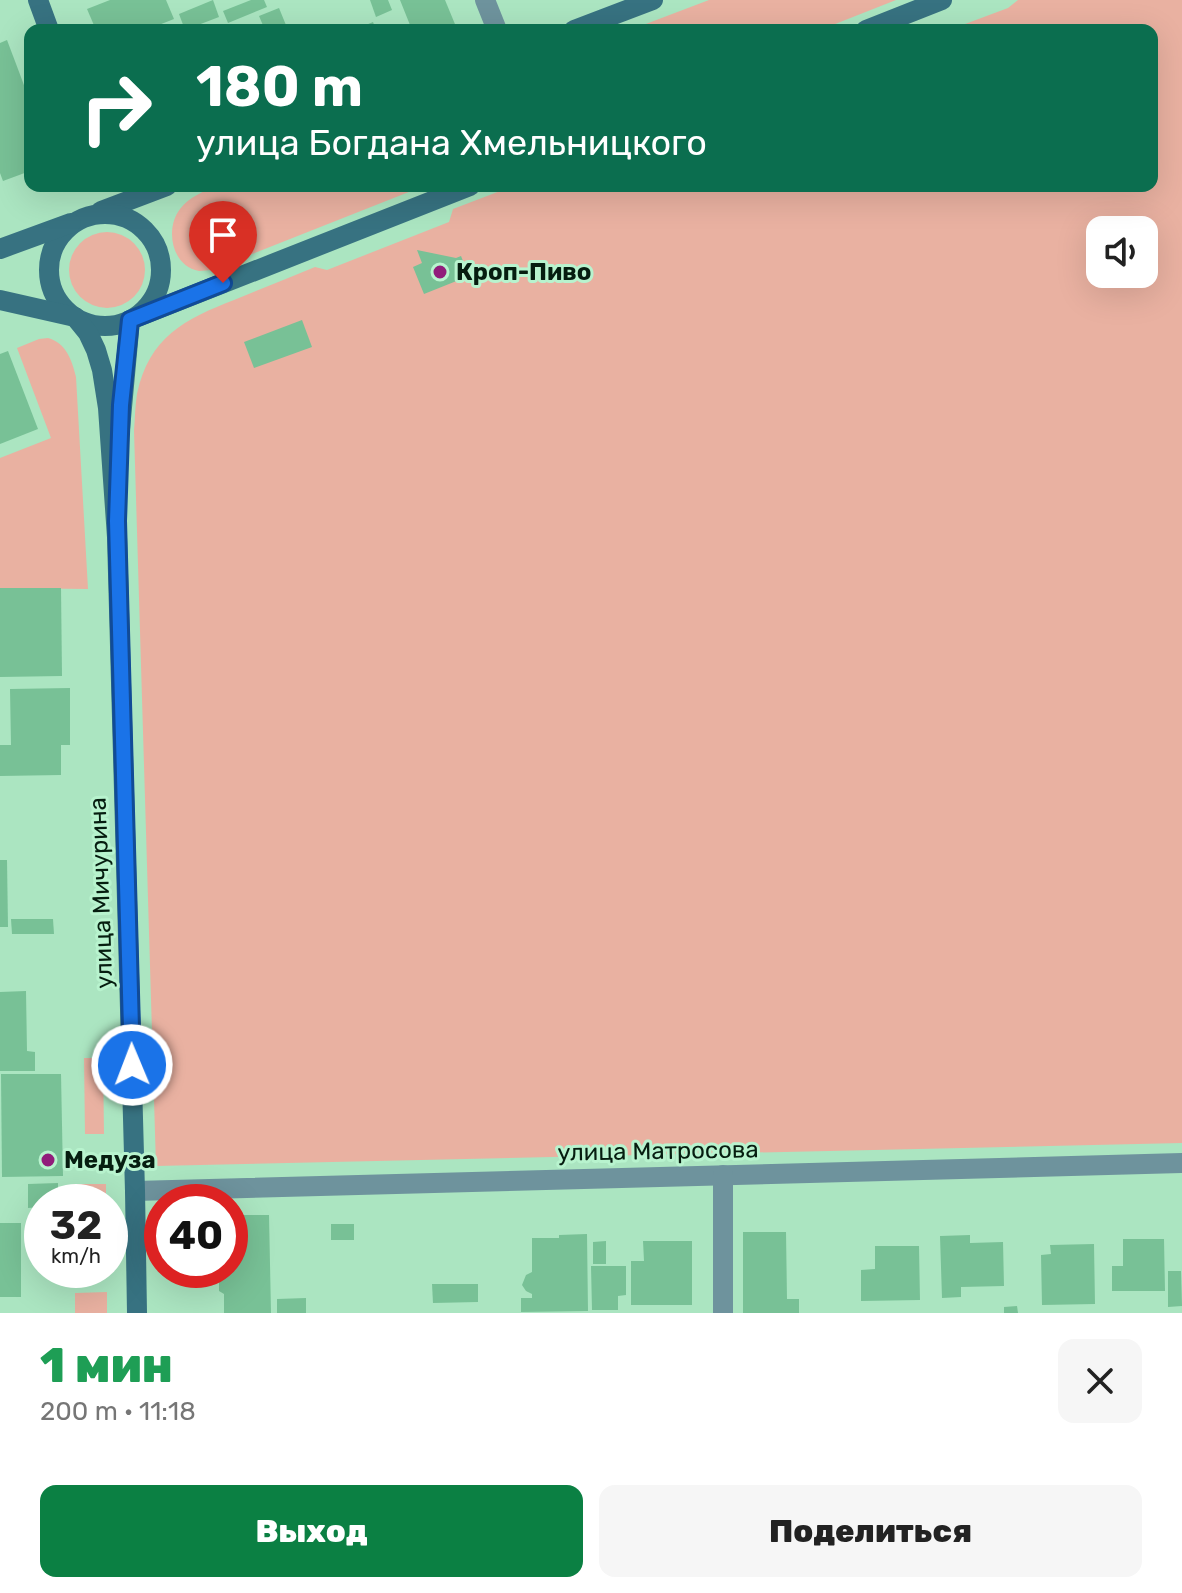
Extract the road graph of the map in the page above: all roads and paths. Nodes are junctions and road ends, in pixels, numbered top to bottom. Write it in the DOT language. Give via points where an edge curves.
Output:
graph roads {
  1 [pos="38,0"];
  2 [pos="485,0"];
  3 [pos="653,0"];
  4 [pos="942,0"];
  5 [pos="47,24"];
  6 [pos="495,24"];
  7 [pos="590,24"];
  8 [pos="881,24"];
  9 [pos="135,192"];
  10 [pos="455,192"];
  11 [pos="114,196"];
  12 [pos="85,218"];
  13 [pos="0,249"];
  14 [pos="0,300"];
  15 [pos="75,317"];
  16 [pos="130,320"];
  17 [pos="117,521"];
  18 [pos="1182,1163"];
  19 [pos="723,1175"];
  20 [pos="135,1191"];
  21 [pos="137,1313"];
  22 [pos="723,1313"];
  1 -- 5 [label="street"];
  2 -- 6 [label="street"];
  3 -- 7 [label="street"];
  4 -- 8 [label="street"];
  9 -- 11 [label="street"];
  10 -- 16 [label="street"];
  11 -- 12 [label="street"];
  12 -- 13 [label="street"];
  12 -- 15 [label="street" via="61,235 49,268 56,296"];
  12 -- 16 [label="street" via="122,216 139,225 160,256 156,293"];
  14 -- 15 [label="street"];
  15 -- 16 [label="street" via="102,326"];
  15 -- 17 [label="street, улица Мичурина" via="92,341 102,370"];
  16 -- 17 [label="street, улица Мичурина"];
  17 -- 20 [label="street, улица Мичурина"];
  18 -- 19 [label="street, улица Матросова"];
  19 -- 20 [label="street, улица Матросова"];
  19 -- 22 [label="street"];
  20 -- 21 [label="street, улица Мичурина"];
}
